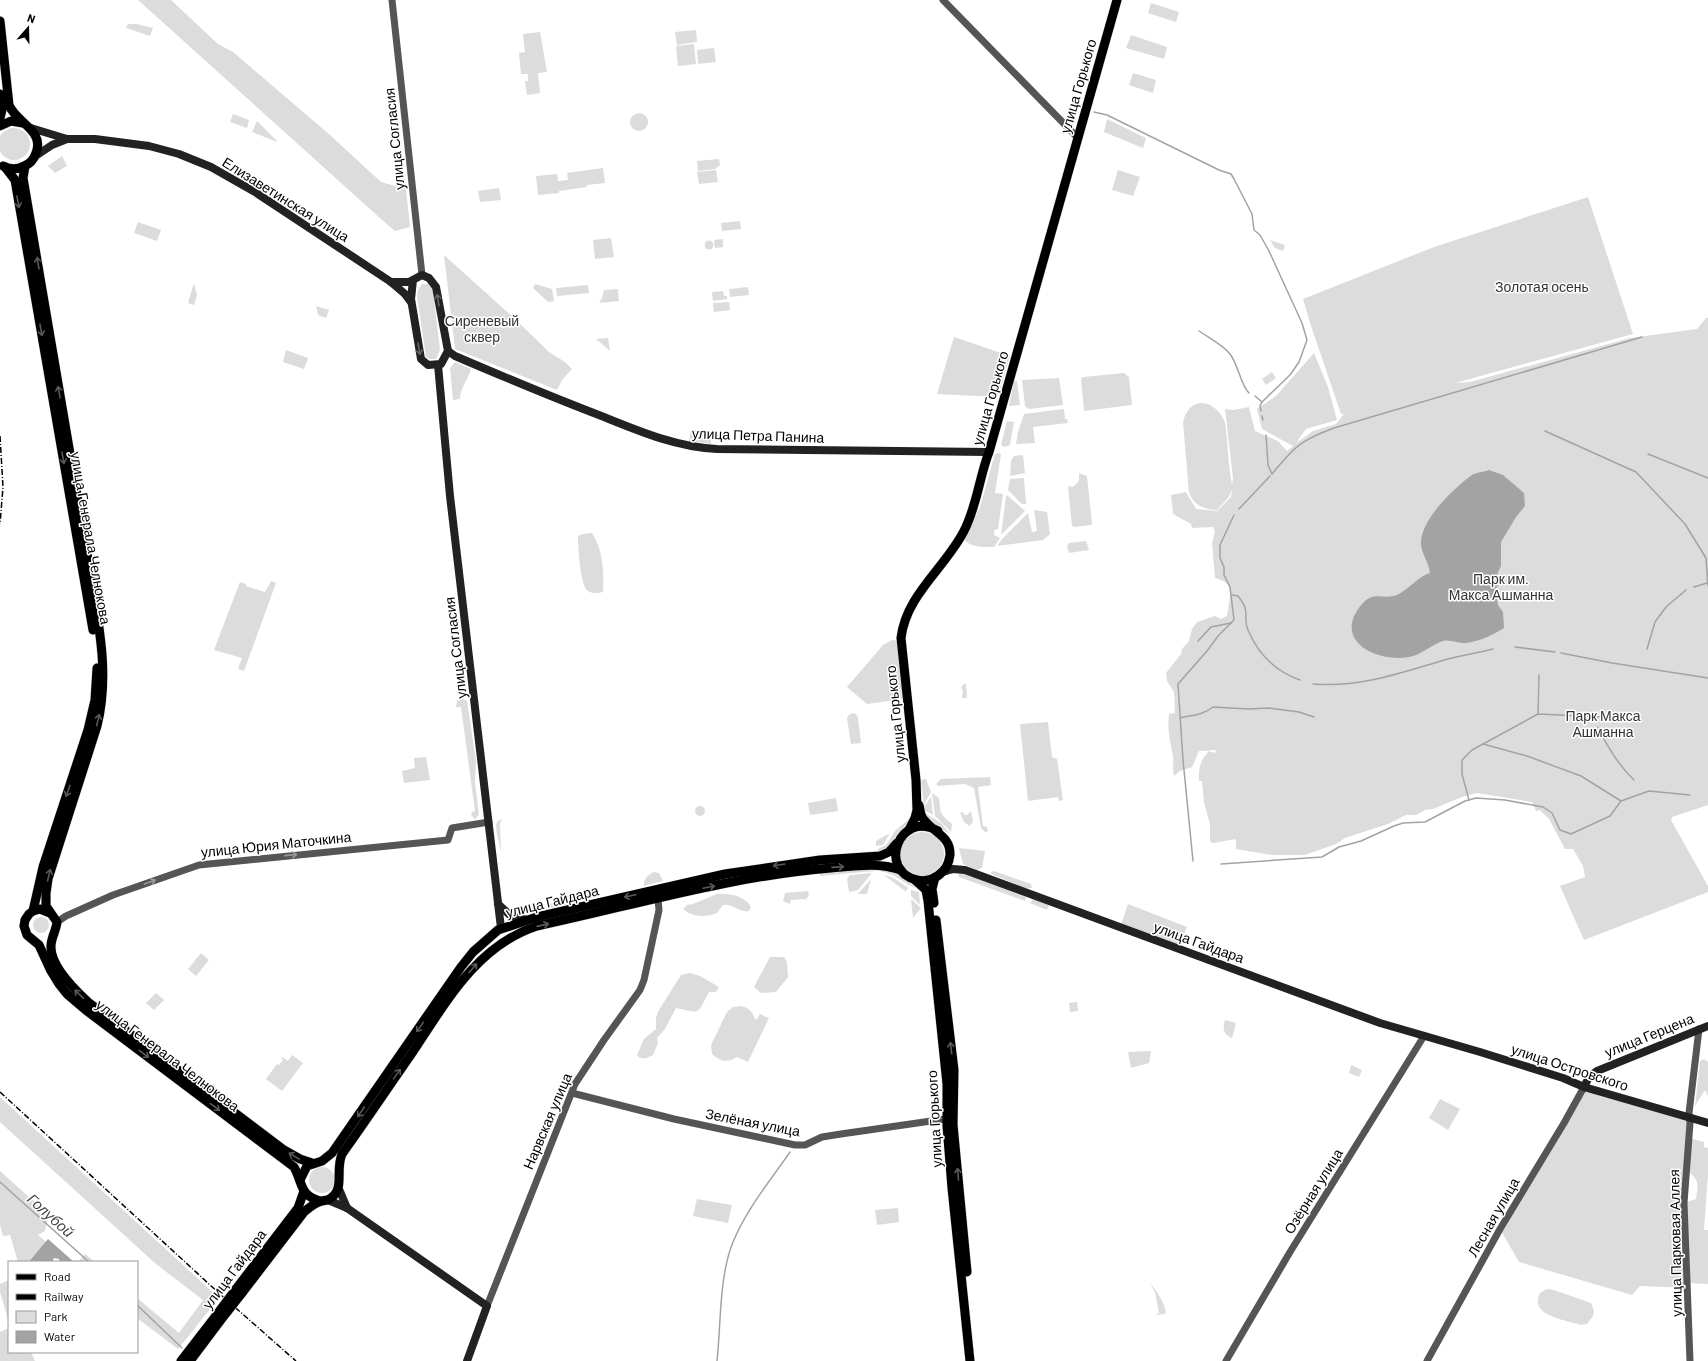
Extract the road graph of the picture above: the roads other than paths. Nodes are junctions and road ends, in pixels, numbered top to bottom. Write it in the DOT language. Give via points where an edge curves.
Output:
graph roads {
  1 [pos="392,0"];
  2 [pos="943,0"];
  3 [pos="1117,0"];
  4 [pos="0,21"];
  5 [pos="0,94"];
  6 [pos="0,118"];
  7 [pos="27,125"];
  8 [pos="0,126"];
  9 [pos="1078,138"];
  10 [pos="67,139"];
  11 [pos="34,157"];
  12 [pos="2,165"];
  13 [pos="25,166"];
  14 [pos="422,275"];
  15 [pos="413,280"];
  16 [pos="391,282"];
  17 [pos="411,302"];
  18 [pos="448,351"];
  19 [pos="438,365"];
  20 [pos="989,452"];
  21 [pos="916,794"];
  22 [pos="489,822"];
  23 [pos="910,830"];
  24 [pos="938,831"];
  25 [pos="897,843"];
  26 [pos="950,851"];
  27 [pos="900,870"];
  28 [pos="965,870"];
  29 [pos="939,875"];
  30 [pos="915,880"];
  31 [pos="658,899"];
  32 [pos="498,904"];
  33 [pos="33,911"];
  34 [pos="54,917"];
  35 [pos="527,920"];
  36 [pos="501,928"];
  37 [pos="54,934"];
  38 [pos="507,939"];
  39 [pos="33,940"];
  40 [pos="1708,1026"];
  41 [pos="1699,1029"];
  42 [pos="1424,1036"];
  43 [pos="128,1037"];
  44 [pos="1584,1087"];
  45 [pos="572,1093"];
  46 [pos="950,1118"];
  47 [pos="1689,1118"];
  48 [pos="1708,1123"];
  49 [pos="322,1161"];
  50 [pos="312,1163"];
  51 [pos="338,1174"];
  52 [pos="300,1180"];
  53 [pos="338,1188"];
  54 [pos="304,1191"];
  55 [pos="324,1201"];
  56 [pos="347,1208"];
  57 [pos="239,1291"];
  58 [pos="487,1306"];
  59 [pos="218,1319"];
  60 [pos="181,1361"];
  61 [pos="190,1361"];
  62 [pos="467,1361"];
  63 [pos="970,1361"];
  64 [pos="976,1361"];
  65 [pos="1226,1361"];
  66 [pos="1428,1361"];
  67 [pos="1690,1361"];
  1 -- 14 [label="street, улица Согласия"];
  2 -- 9 [label="street"];
  3 -- 9 [label="main road, улица Горького"];
  4 -- 7 [label="main road" via="9,105 13,113"];
  5 -- 6 [label="main road"];
  7 -- 8 [label="main road" via="11,121"];
  7 -- 10 [label="main road, Елизаветинская улица"];
  7 -- 11 [label="main road" via="38,142"];
  9 -- 20 [label="main road, улица Горького"];
  10 -- 11 [label="main road, Елизаветинская улица"];
  10 -- 16 [label="main road, Елизаветинская улица" via="95,139 149,146 179,154 211,167 255,192"];
  11 -- 13 [label="main road"];
  12 -- 13 [label="main road, улица Генерала Челнокова" via="18,168"];
  12 -- 33 [label="main road, улица Генерала Челнокова, one-way" via="14,180 98,664 96,692 89,725 43,867"];
  34 -- 13 [label="main road, улица Генерала Челнокова, one-way" via="46,906 48,879 97,726 104,675 93,590 23,178"];
  14 -- 15 [label="main road"];
  18 -- 14 [label="main road, one-way" via="436,286"];
  15 -- 16 [label="main road"];
  15 -- 17 [label="main road"];
  16 -- 17 [label="main road, Елизаветинская улица"];
  17 -- 19 [label="main road, one-way" via="421,359 428,365"];
  18 -- 19 [label="main road"];
  18 -- 20 [label="main road, улица Петра Панина" via="584,410 685,445 717,449"];
  19 -- 22 [label="main road, улица Согласия" via="450,496"];
  20 -- 21 [label="main road, улица Горького" via="966,526 912,605 905,617 902,630"];
  21 -- 23 [label="main road, улица Горького" via="916,813"];
  21 -- 24 [label="main road, улица Горького" via="923,817"];
  22 -- 32 [label="main road, улица Согласия"];
  34 -- 22 [label="street, улица Юрия Маточкина, one-way" via="66,916 113,895 199,865 448,840 452,828"];
  23 -- 24 [label="main road" via="924,826"];
  23 -- 25 [label="main road, улица Горького"];
  24 -- 26 [label="main road, улица Горького"];
  25 -- 27 [label="main road" via="895,855"];
  25 -- 35 [label="main road, улица Гайдара, one-way" via="889,852 880,856 812,861 725,874"];
  26 -- 28 [label="main road, улица Гайдара"];
  26 -- 29 [label="main road, улица Горького" via="948,864"];
  27 -- 30 [label="main road, улица Горького"];
  31 -- 27 [label="main road, улица Гайдара, one-way" via="801,870 881,865"];
  28 -- 29 [label="main road, улица Гайдара" via="953,869"];
  28 -- 42 [label="main road, улица Гайдара" via="1363,1017"];
  29 -- 30 [label="main road" via="924,881"];
  46 -- 29 [label="main road, улица Горького, one-way" via="954,1070 932,889"];
  30 -- 46 [label="main road, улица Горького" via="926,890 928,901"];
  38 -- 31 [label="main road, улица Гайдара, one-way" via="537,926"];
  31 -- 45 [label="street, Нарвская улица" via="659,910 640,990 579,1076"];
  32 -- 35 [label="main road" via="511,916"];
  32 -- 36 [label="main road, улица Согласия"];
  33 -- 34 [label="main road" via="40,909"];
  33 -- 39 [label="main road, улица Генерала Челнокова" via="25,920 24,926 26,934"];
  34 -- 37 [label="main road, улица Генерала Челнокова"];
  35 -- 36 [label="main road, улица Гайдара"];
  36 -- 38 [label="main road"];
  36 -- 49 [label="main road, улица Гайдара, one-way" via="485,940 464,963 338,1145"];
  37 -- 39 [label="main road" via="48,940"];
  43 -- 37 [label="main road, улица Генерала Челнокова, one-way" via="65,978 50,949"];
  51 -- 38 [label="main road, улица Гайдара, one-way" via="342,1154 447,1002 476,964"];
  39 -- 43 [label="main road, улица Генерала Челнокова" via="39,945 51,971 67,994 87,1011"];
  40 -- 41 [label="main road, улица Герцена"];
  41 -- 44 [label="main road, улица Герцена" via="1597,1071 1588,1077"];
  41 -- 47 [label="street, улица Парковая Аллея"];
  42 -- 44 [label="main road, улица Островского" via="1510,1061"];
  42 -- 65 [label="street, Озёрная улица" via="1290,1252"];
  50 -- 43 [label="main road, улица Генерала Челнокова, one-way" via="284,1150"];
  43 -- 52 [label="main road, улица Генерала Челнокова, one-way" via="294,1167"];
  44 -- 47 [label="main road, улица Островского"];
  44 -- 66 [label="street, Лесная улица" via="1500,1229"];
  45 -- 46 [label="street, Зелёная улица" via="674,1119 795,1145 808,1144 828,1136"];
  45 -- 58 [label="street, Нарвская улица"];
  46 -- 63 [label="main road, улица Горького" via="952,1188"];
  64 -- 46 [label="main road, улица Горького, one-way"];
  47 -- 48 [label="main road, улица Островского"];
  47 -- 67 [label="street, улица Парковая Аллея" via="1684,1203"];
  49 -- 50 [label="main road"];
  49 -- 51 [label="main road" via="329,1163"];
  50 -- 52 [label="main road" via="307,1166"];
  51 -- 53 [label="main road, улица Гайдара"];
  52 -- 54 [label="main road"];
  53 -- 55 [label="main road, улица Гайдара" via="332,1198"];
  53 -- 56 [label="main road"];
  54 -- 55 [label="main road" via="312,1199"];
  54 -- 57 [label="main road, улица Гайдара" via="298,1208"];
  55 -- 56 [label="main road"];
  55 -- 57 [label="main road, улица Гайдара" via="304,1212"];
  56 -- 58 [label="main road"];
  57 -- 59 [label="main road, улица Гайдара, bridge"];
  58 -- 62 [label="main road, Нарвская улица"];
  59 -- 60 [label="main road, улица Гайдара"];
  59 -- 61 [label="main road, улица Гайдара"];
}
